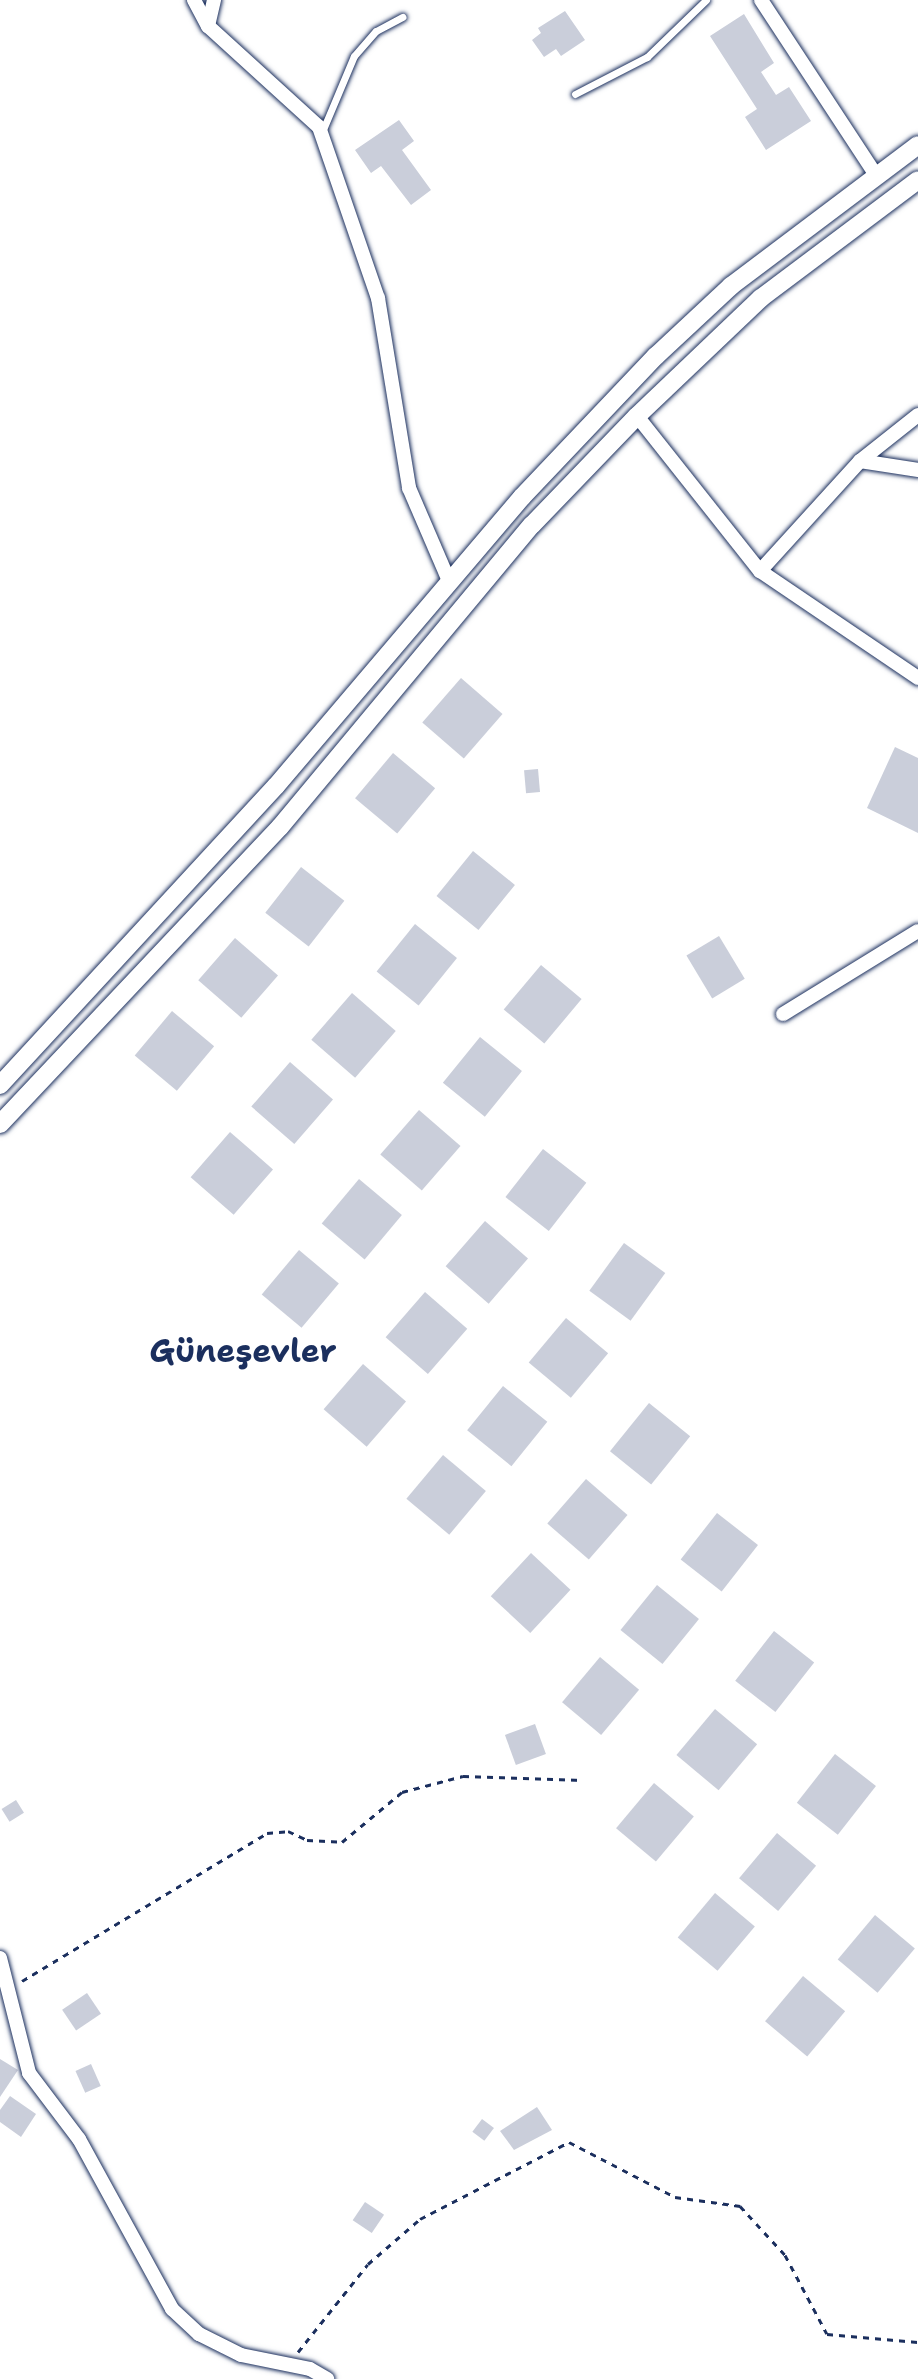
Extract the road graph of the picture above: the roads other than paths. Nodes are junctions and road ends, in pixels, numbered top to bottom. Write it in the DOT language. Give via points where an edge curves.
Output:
graph roads {
  1 [pos="194,0"];
  2 [pos="214,0"];
  3 [pos="706,0"];
  4 [pos="761,0"];
  5 [pos="402,17"];
  6 [pos="208,26"];
  7 [pos="575,94"];
  8 [pos="322,134"];
  9 [pos="918,145"];
  10 [pos="876,175"];
  11 [pos="918,180"];
  12 [pos="918,415"];
  13 [pos="637,416"];
  14 [pos="860,461"];
  15 [pos="918,470"];
  16 [pos="760,571"];
  17 [pos="449,581"];
  18 [pos="918,678"];
  19 [pos="918,931"];
  20 [pos="783,1014"];
  21 [pos="0,1085"];
  22 [pos="0,1124"];
  23 [pos="0,1958"];
  24 [pos="327,2379"];
  1 -- 6 [label="street"];
  2 -- 6 [label="street"];
  3 -- 7 [label="lane" via="647,57"];
  4 -- 10 [label="street"];
  5 -- 8 [label="lane" via="376,31 354,56"];
  6 -- 8 [label="street"];
  8 -- 17 [label="street" via="378,298 409,488"];
  9 -- 10 [label="main road"];
  10 -- 17 [label="main road" via="731,286 656,356"];
  11 -- 13 [label="main road" via="761,298"];
  12 -- 14 [label="street"];
  13 -- 16 [label="street"];
  13 -- 22 [label="main road" via="532,525 280,827"];
  14 -- 15 [label="street"];
  14 -- 16 [label="street"];
  16 -- 18 [label="street"];
  17 -- 21 [label="main road" via="276,786"];
  19 -- 20 [label="street"];
  23 -- 24 [label="street" via="29,2073 79,2139 172,2309 199,2334 241,2355"];
}
